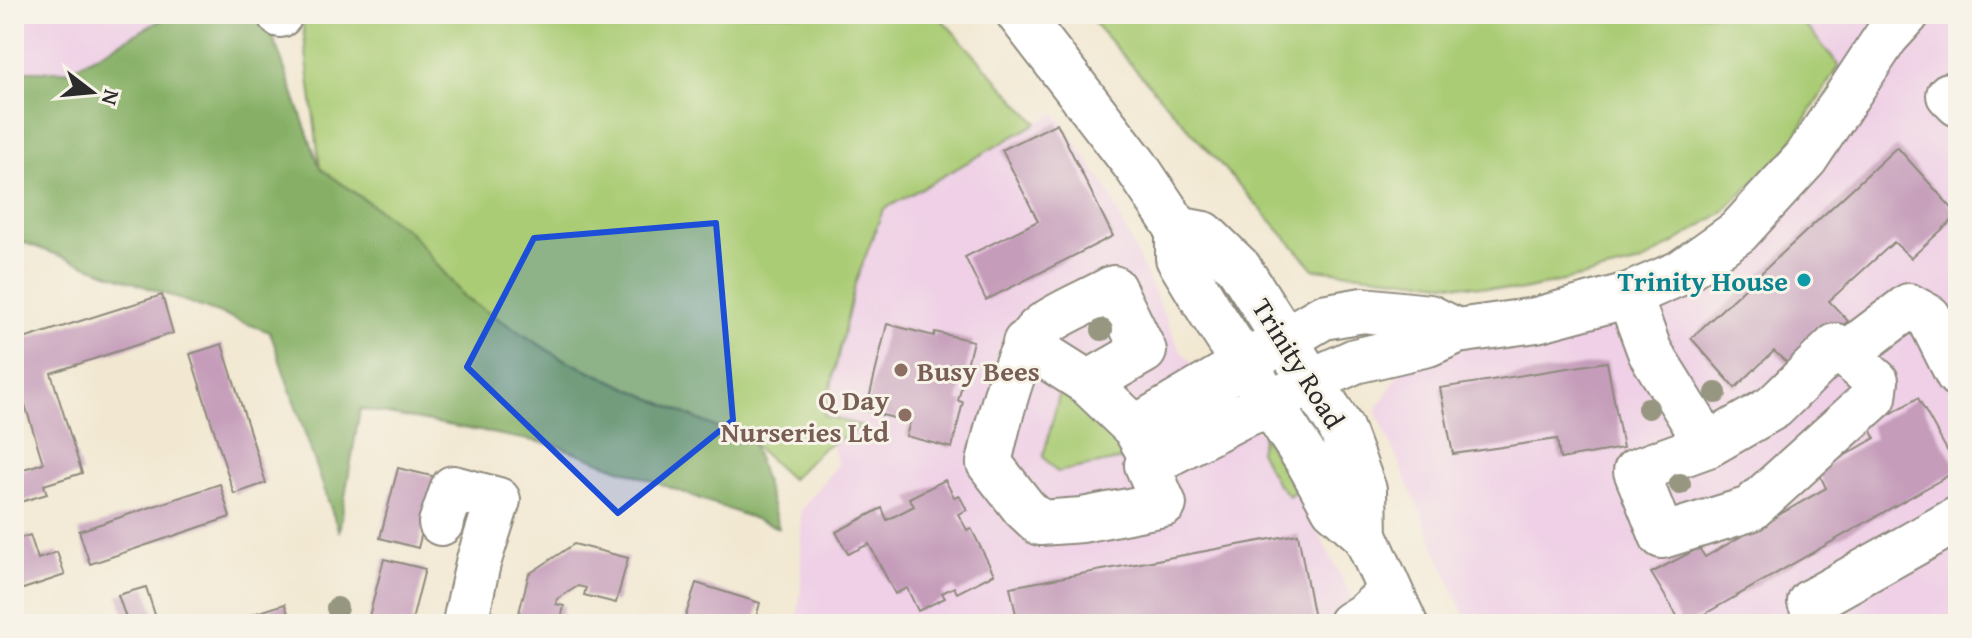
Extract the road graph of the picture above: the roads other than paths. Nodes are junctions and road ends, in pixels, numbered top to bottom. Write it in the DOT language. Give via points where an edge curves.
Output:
graph roads {
  1 [pos="1019,14"];
  2 [pos="1885,22"];
  3 [pos="1178,229"];
  4 [pos="1629,295"];
  5 [pos="1457,331"];
  6 [pos="1284,338"];
  7 [pos="1025,343"];
  8 [pos="1847,353"];
  9 [pos="1242,363"];
  10 [pos="1958,375"];
  11 [pos="1311,381"];
  12 [pos="1088,383"];
  13 [pos="1271,404"];
  14 [pos="1708,445"];
  15 [pos="1141,446"];
  16 [pos="1958,519"];
  17 [pos="441,523"];
  18 [pos="1365,535"];
  19 [pos="1810,602"];
  20 [pos="1398,608"];
  21 [pos="460,618"];
  22 [pos="1350,624"];
  1 -- 3 [label="main road, Trinity Road"];
  2 -- 4 [label="main road" via="1806,158 1738,232 1680,273"];
  3 -- 6 [label="main road, Trinity Road" via="1204,234 1239,268"];
  3 -- 9 [label="main road, Trinity Road" via="1178,258"];
  4 -- 5 [label="main road" via="1536,320"];
  4 -- 14 [label="main road" via="1650,352"];
  5 -- 6 [label="main road" via="1429,317 1363,310 1323,317"];
  5 -- 11 [label="main road" via="1428,344 1355,361"];
  6 -- 9 [label="main road"];
  6 -- 11 [label="main road, Trinity Road"];
  7 -- 12 [label="main road"];
  7 -- 12 [label="main road" via="1040,327 1113,288 1144,351"];
  7 -- 15 [label="main road" via="989,463 1040,523 1164,504"];
  8 -- 10 [label="main road" via="1909,306 1929,317"];
  8 -- 14 [label="main road" via="1836,346 1774,407"];
  8 -- 14 [label="main road" via="1876,381 1874,397 1750,509 1662,536 1636,471"];
  9 -- 13 [label="main road, Trinity Road"];
  9 -- 15 [label="main road"];
  11 -- 13 [label="main road"];
  11 -- 18 [label="main road, Trinity Road" via="1341,428 1364,490"];
  12 -- 15 [label="main road"];
  13 -- 15 [label="main road"];
  13 -- 18 [label="main road, Trinity Road" via="1334,508"];
  16 -- 19 [label="main road"];
  17 -- 21 [label="main road" via="453,488 498,500"];
  18 -- 20 [label="main road, Trinity Road"];
  20 -- 22 [label="main road" via="1366,614"];
}
